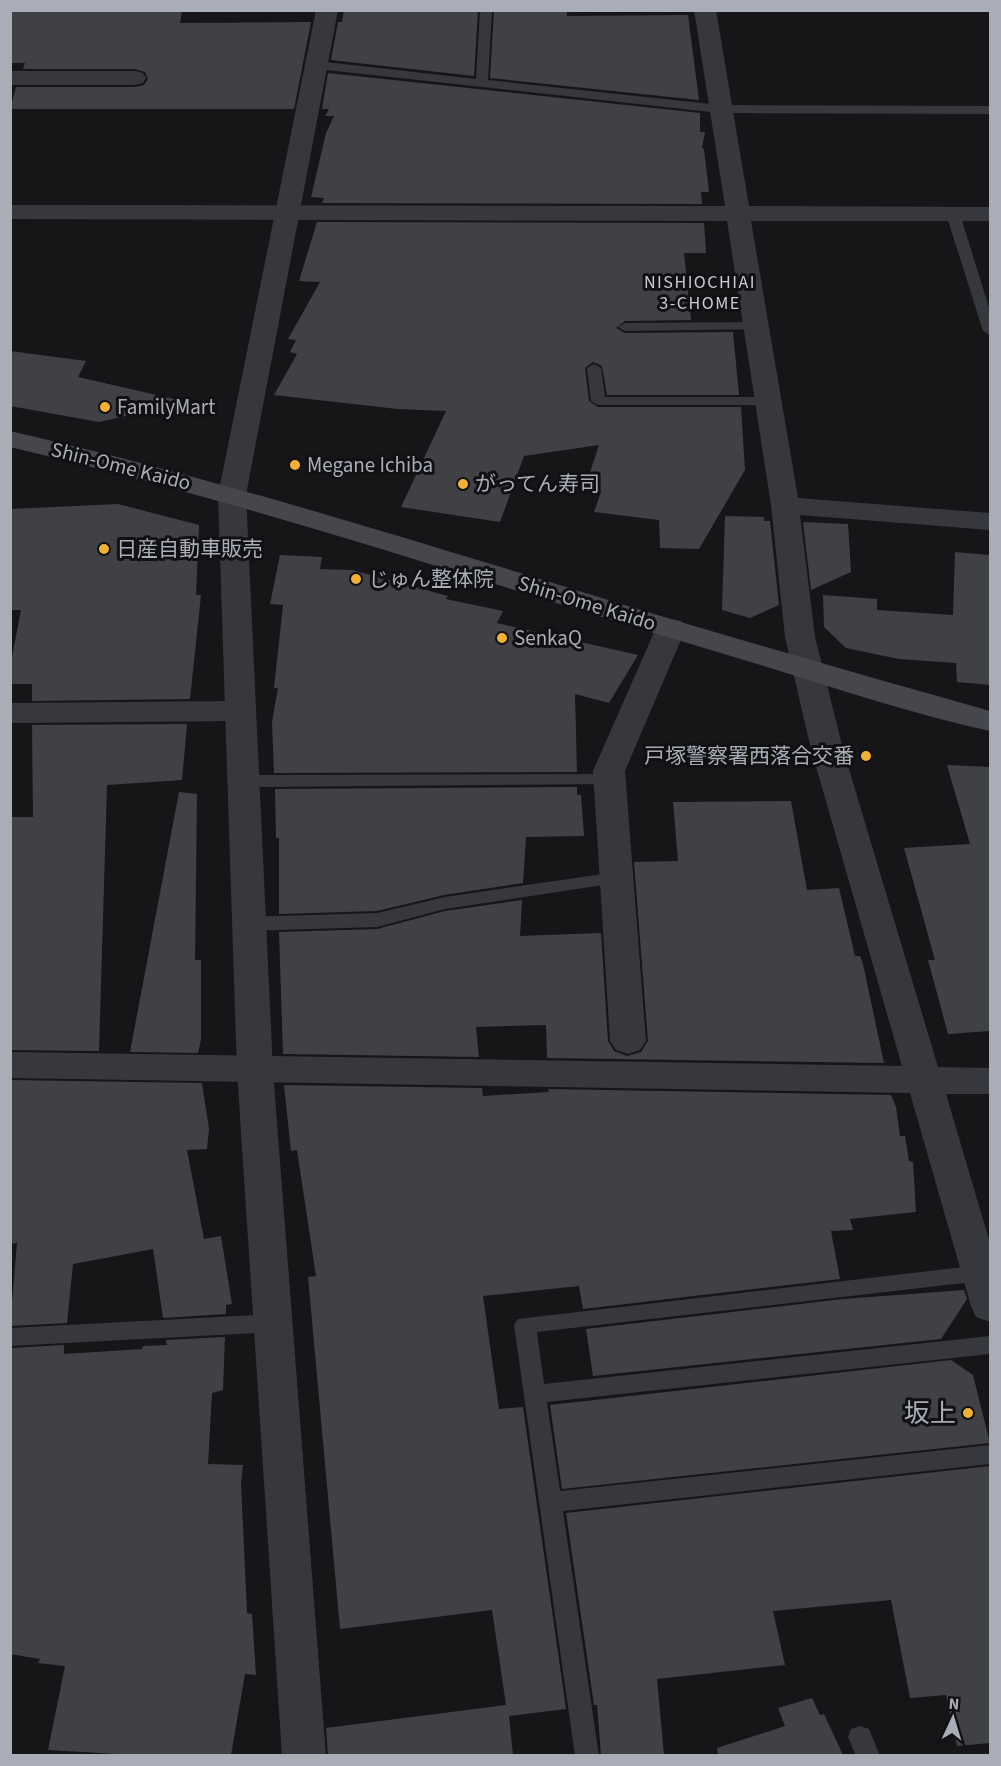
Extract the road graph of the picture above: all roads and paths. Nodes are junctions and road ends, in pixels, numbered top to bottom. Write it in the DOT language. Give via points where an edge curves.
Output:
graph roads {
  1 [pos="327,10"];
  2 [pos="486,10"];
  3 [pos="705,10"];
  4 [pos="317,65"];
  5 [pos="10,78"];
  6 [pos="135,78"];
  7 [pos="482,83"];
  8 [pos="720,109"];
  9 [pos="990,110"];
  10 [pos="10,212"];
  11 [pos="289,213"];
  12 [pos="739,214"];
  13 [pos="953,214"];
  14 [pos="990,214"];
  15 [pos="757,326"];
  16 [pos="625,327"];
  17 [pos="990,331"];
  18 [pos="594,368"];
  19 [pos="769,401"];
  20 [pos="10,439"];
  21 [pos="232,495"];
  22 [pos="785,505"];
  23 [pos="990,521"];
  24 [pos="671,628"];
  25 [pos="807,668"];
  26 [pos="240,711"];
  27 [pos="10,712"];
  28 [pos="990,721"];
  29 [pos="610,780"];
  30 [pos="243,781"];
  31 [pos="617,878"];
  32 [pos="248,924"];
  33 [pos="629,1059"];
  34 [pos="10,1065"];
  35 [pos="255,1071"];
  36 [pos="923,1080"];
  37 [pos="990,1081"];
  38 [pos="981,1273"];
  39 [pos="990,1306"];
  40 [pos="274,1323"];
  41 [pos="10,1337"];
  42 [pos="990,1345"];
  43 [pos="535,1394"];
  44 [pos="990,1455"];
  45 [pos="552,1502"];
  46 [pos="304,1755"];
  47 [pos="587,1755"];
  1 -- 4 [label="street"];
  2 -- 7 [label="lane"];
  3 -- 8 [label="street"];
  4 -- 7 [label="lane"];
  4 -- 11 [label="street"];
  5 -- 6 [label="street"];
  7 -- 8 [label="lane"];
  8 -- 9 [label="lane"];
  8 -- 12 [label="street"];
  10 -- 11 [label="street"];
  11 -- 12 [label="street"];
  11 -- 21 [label="street"];
  12 -- 13 [label="street"];
  12 -- 15 [label="street"];
  13 -- 14 [label="street"];
  13 -- 17 [label="lane"];
  15 -- 16 [label="lane"];
  15 -- 19 [label="street"];
  18 -- 19 [label="lane" via="598,401"];
  19 -- 22 [label="street"];
  20 -- 21 [label="main road, Shin-Ome Kaido" via="107,460"];
  21 -- 24 [label="main road, Shin-Ome Kaido"];
  21 -- 26 [label="street"];
  22 -- 23 [label="street"];
  22 -- 25 [label="street"];
  24 -- 25 [label="main road, Shin-Ome Kaido"];
  24 -- 29 [label="street" via="609,771"];
  25 -- 28 [label="main road, Shin-Ome Kaido"];
  25 -- 36 [label="street"];
  26 -- 27 [label="street"];
  26 -- 30 [label="street"];
  29 -- 30 [label="lane"];
  29 -- 31 [label="street"];
  30 -- 32 [label="street"];
  31 -- 32 [label="lane" via="445,903 377,920"];
  31 -- 33 [label="street"];
  32 -- 35 [label="street"];
  33 -- 35 [label="street"];
  33 -- 36 [label="street"];
  34 -- 35 [label="street"];
  35 -- 40 [label="street"];
  36 -- 37 [label="street"];
  36 -- 38 [label="street"];
  38 -- 39 [label="street"];
  38 -- 43 [label="lane" via="525,1325"];
  40 -- 41 [label="lane"];
  40 -- 46 [label="street"];
  42 -- 43 [label="lane"];
  43 -- 45 [label="lane"];
  44 -- 45 [label="lane"];
  45 -- 47 [label="lane"];
}
